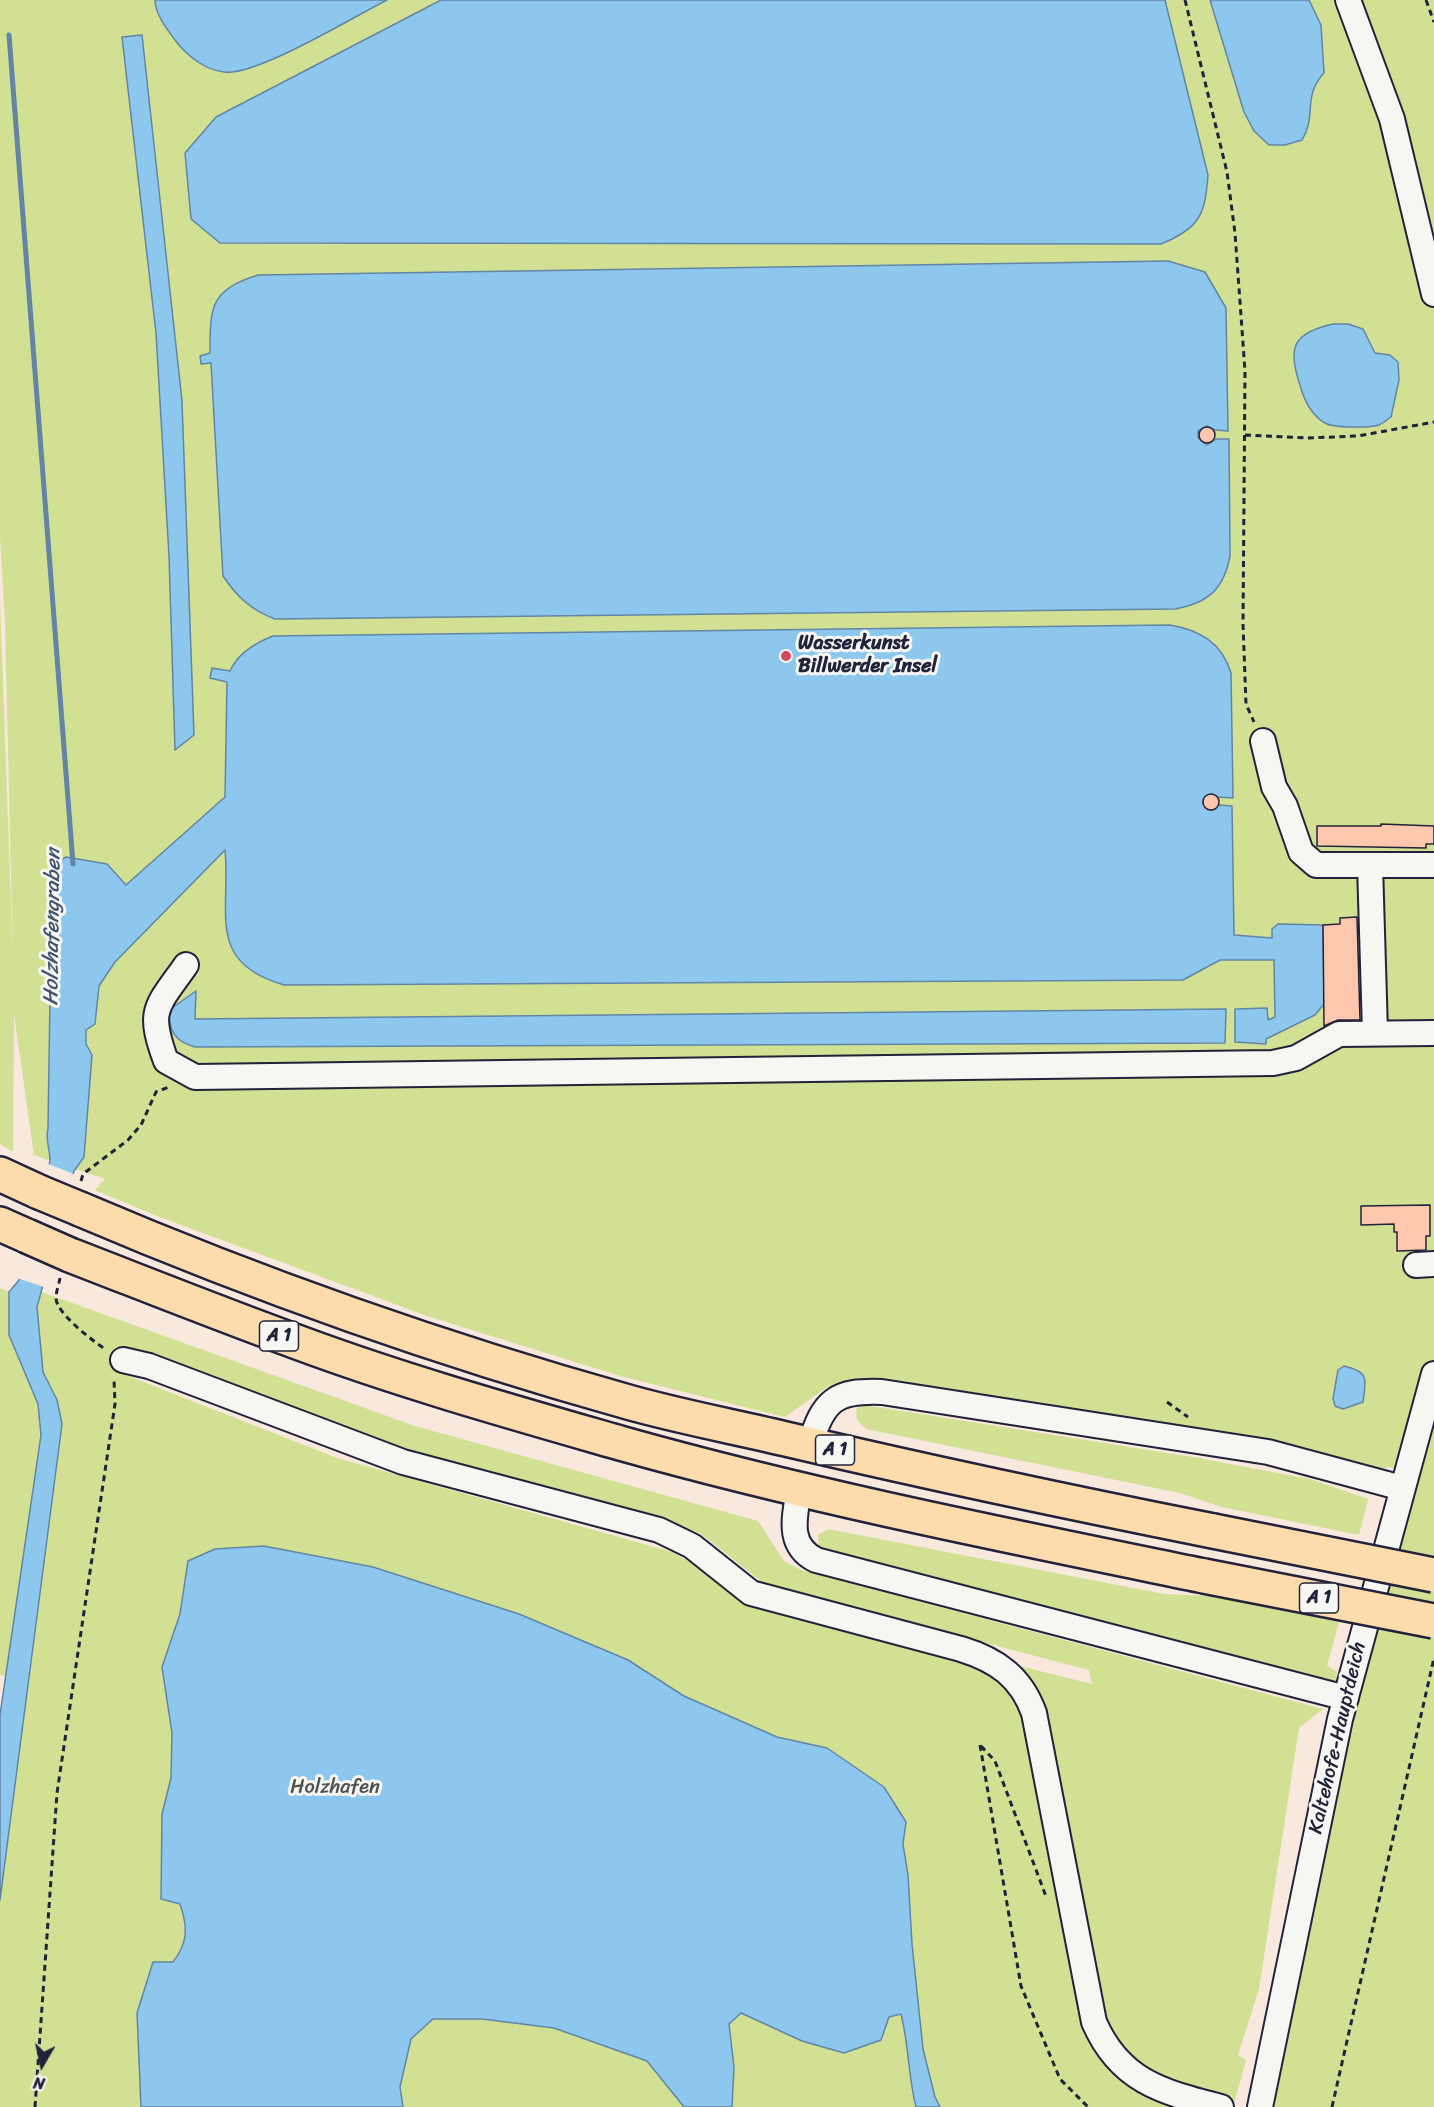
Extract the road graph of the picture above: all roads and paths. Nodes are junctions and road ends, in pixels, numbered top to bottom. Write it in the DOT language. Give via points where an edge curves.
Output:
graph roads {
  1 [pos="1185,0"];
  2 [pos="1348,0"];
  3 [pos="1426,0"];
  4 [pos="1434,22"];
  5 [pos="1434,294"];
  6 [pos="1434,422"];
  7 [pos="1245,435"];
  8 [pos="1263,741"];
  9 [pos="1370,865"];
  10 [pos="1434,865"];
  11 [pos="186,965"];
  12 [pos="1375,1032"];
  13 [pos="1434,1033"];
  14 [pos="195,1077"];
  15 [pos="0,1174"];
  16 [pos="81,1193"];
  17 [pos="14,1230"];
  18 [pos="123,1360"];
  19 [pos="1434,1374"];
  20 [pos="810,1445"];
  21 [pos="1402,1488"];
  22 [pos="799,1489"];
  23 [pos="1434,1575"];
  24 [pos="1434,1621"];
  25 [pos="1434,1658"];
  26 [pos="1346,1698"];
  27 [pos="1050,1907"];
  28 [pos="35,2107"];
  29 [pos="1088,2107"];
  30 [pos="1221,2107"];
  31 [pos="1260,2107"];
  32 [pos="1332,2107"];
  1 -- 7 [label="path" via="1227,172 1245,371"];
  2 -- 5 [label="lane" via="1392,119"];
  3 -- 4 [label="path"];
  6 -- 7 [label="path" via="1358,436"];
  7 -- 8 [label="path" via="1246,704"];
  8 -- 9 [label="lane" via="1274,787 1301,852 1316,865"];
  9 -- 10 [label="lane"];
  9 -- 12 [label="lane"];
  11 -- 14 [label="lane" via="156,1008 156,1033 166,1061"];
  12 -- 13 [label="lane"];
  12 -- 14 [label="lane" via="1339,1034 1296,1058 1273,1063"];
  14 -- 16 [label="path" via="156,1092 141,1125 128,1140 82,1174"];
  15 -- 16 [label="highway, A 1, bridge" via="39,1192"];
  16 -- 20 [label="highway, A 1" via="193,1256 321,1304 499,1365 632,1403"];
  17 -- 22 [label="highway, A 1, bridge" via="299,1344 623,1444"];
  18 -- 28 [label="path" via="114,1375 115,1404 57,1793"];
  18 -- 30 [label="lane" via="149,1366 393,1459 659,1530 692,1546 751,1593 962,1649 1004,1668 1018,1680 1034,1713 1091,2011 1102,2041 1114,2058 1148,2084"];
  19 -- 21 [label="lane, Kaltehofe-Hauptdeich"];
  20 -- 21 [label="lane" via="818,1418 832,1401 845,1393 882,1392 1268,1452"];
  20 -- 23 [label="highway, A 1, bridge" via="1019,1493"];
  21 -- 26 [label="lane, Kaltehofe-Hauptdeich"];
  22 -- 24 [label="highway, A 1, bridge" via="1010,1537"];
  22 -- 26 [label="lane" via="795,1535 801,1549 816,1560"];
  25 -- 32 [label="path"];
  26 -- 31 [label="lane, Kaltehofe-Hauptdeich"];
  27 -- 29 [label="path" via="994,1761 980,1745 1021,1986 1060,2079"];
}
